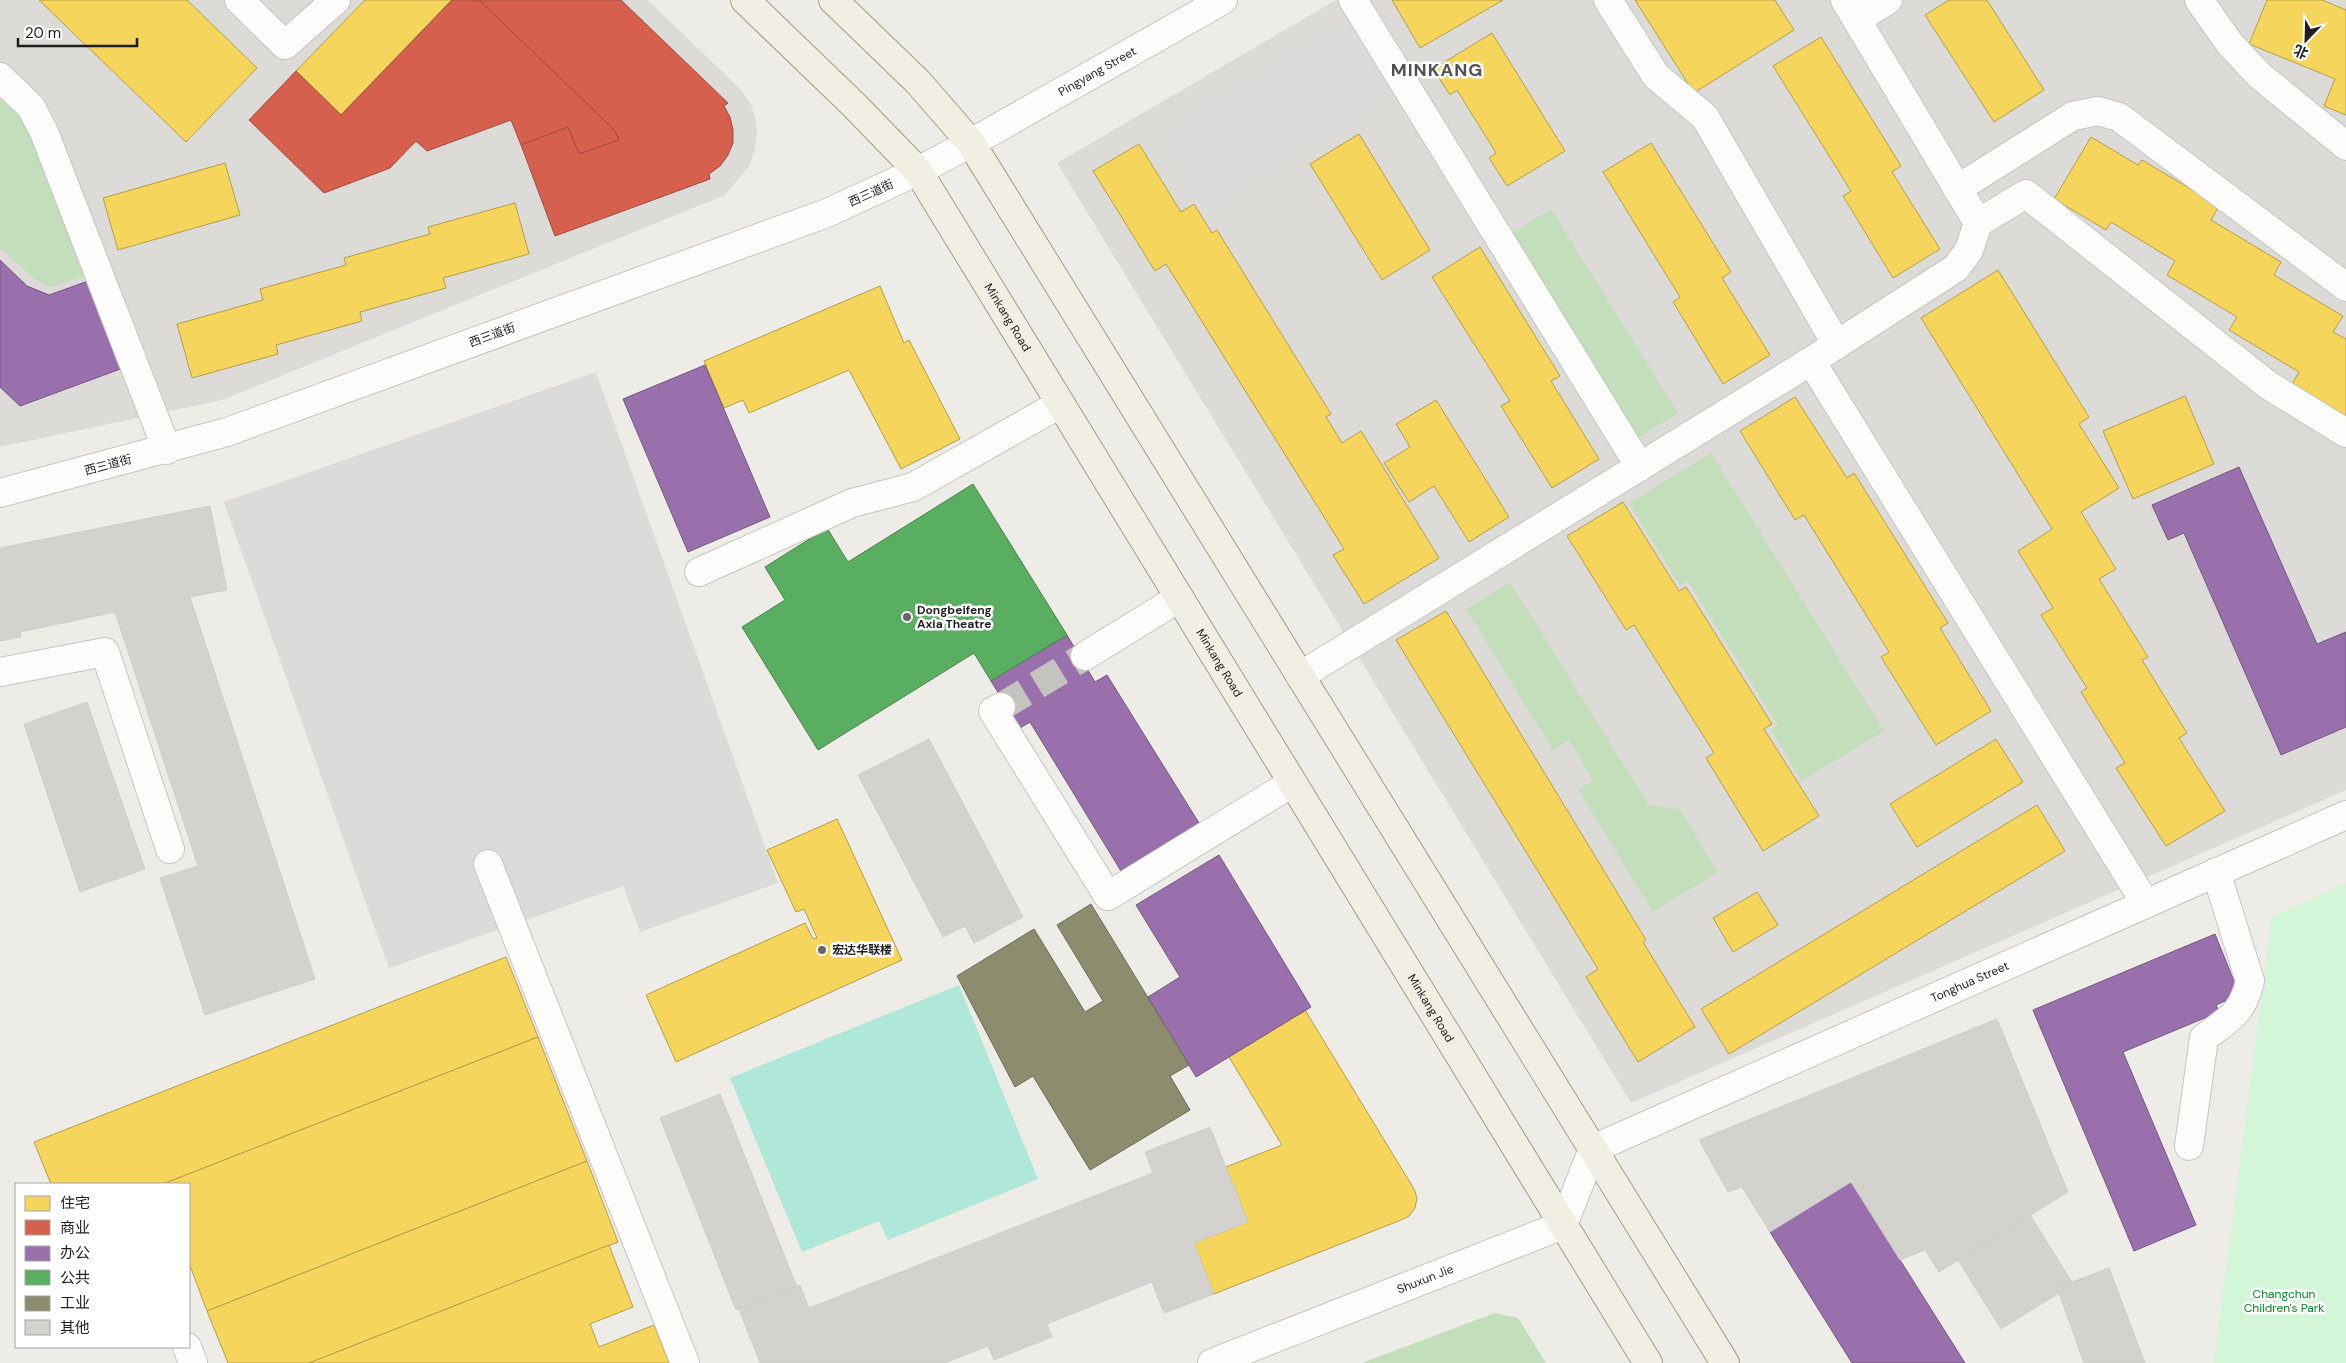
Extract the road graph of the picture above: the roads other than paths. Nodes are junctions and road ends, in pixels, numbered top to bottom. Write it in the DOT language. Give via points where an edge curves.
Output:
graph roads {
  1 [pos="239,0"];
  2 [pos="336,0"];
  3 [pos="745,0"];
  4 [pos="832,0"];
  5 [pos="1223,0"];
  6 [pos="1353,0"];
  7 [pos="1608,0"];
  8 [pos="1888,0"];
  9 [pos="2199,0"];
  10 [pos="1851,10"];
  11 [pos="0,77"];
  12 [pos="971,143"];
  13 [pos="2346,146"];
  14 [pos="918,171"];
  15 [pos="1957,189"];
  16 [pos="1978,223"];
  17 [pos="2346,287"];
  18 [pos="1836,345"];
  19 [pos="1812,361"];
  20 [pos="1060,404"];
  21 [pos="2346,433"];
  22 [pos="167,450"];
  23 [pos="1640,467"];
  24 [pos="4,488"];
  25 [pos="699,572"];
  26 [pos="1179,598"];
  27 [pos="1085,656"];
  28 [pos="0,672"];
  29 [pos="1300,676"];
  30 [pos="1001,707"];
  31 [pos="1292,783"];
  32 [pos="2346,815"];
  33 [pos="170,849"];
  34 [pos="488,864"];
  35 [pos="2216,872"];
  36 [pos="2146,904"];
  37 [pos="2190,1146"];
  38 [pos="1593,1149"];
  39 [pos="1563,1225"];
  40 [pos="186,1348"];
  41 [pos="193,1363"];
  42 [pos="685,1363"];
  43 [pos="1212,1363"];
  44 [pos="1648,1363"];
  45 [pos="1725,1363"];
  1 -- 2 [label="street" via="285,44"];
  3 -- 14 [label="main road, Minkang Road"];
  4 -- 12 [label="main road" via="918,82"];
  5 -- 12 [label="street, Pingyang Street"];
  6 -- 23 [label="street"];
  7 -- 18 [label="street" via="1656,76 1705,117"];
  8 -- 10 [label="street"];
  9 -- 13 [label="street" via="2230,44 2259,75"];
  10 -- 15 [label="street"];
  11 -- 22 [label="street" via="31,107 44,132"];
  12 -- 14 [label="street, 西三道街"];
  12 -- 29 [label="main road"];
  14 -- 20 [label="main road, Minkang Road"];
  14 -- 22 [label="street, 西三道街" via="827,212 227,432"];
  15 -- 16 [label="street"];
  15 -- 17 [label="street" via="2073,116 2098,111 2120,118"];
  16 -- 18 [label="street" via="1969,250 1956,268"];
  16 -- 21 [label="street" via="2026,194 2268,385"];
  18 -- 19 [label="street"];
  19 -- 23 [label="street"];
  19 -- 36 [label="street"];
  20 -- 25 [label="street" via="913,487 852,503"];
  20 -- 26 [label="main road, Minkang Road"];
  22 -- 24 [label="street, 西三道街"];
  23 -- 29 [label="street"];
  26 -- 27 [label="street"];
  26 -- 31 [label="main road, Minkang Road"];
  28 -- 33 [label="street" via="105,652"];
  29 -- 38 [label="main road"];
  30 -- 31 [label="street" via="993,711 1108,896"];
  31 -- 39 [label="main road, Minkang Road"];
  32 -- 35 [label="street, Tonghua Street"];
  34 -- 42 [label="street"];
  35 -- 36 [label="street, Tonghua Street"];
  35 -- 37 [label="street" via="2250,981 2246,999 2236,1013 2204,1038"];
  36 -- 38 [label="street, Tonghua Street"];
  38 -- 39 [label="street"];
  38 -- 45 [label="main road"];
  39 -- 43 [label="street, Shuxun Jie"];
  39 -- 44 [label="main road, Minkang Road"];
  40 -- 41 [label="street"];
}
